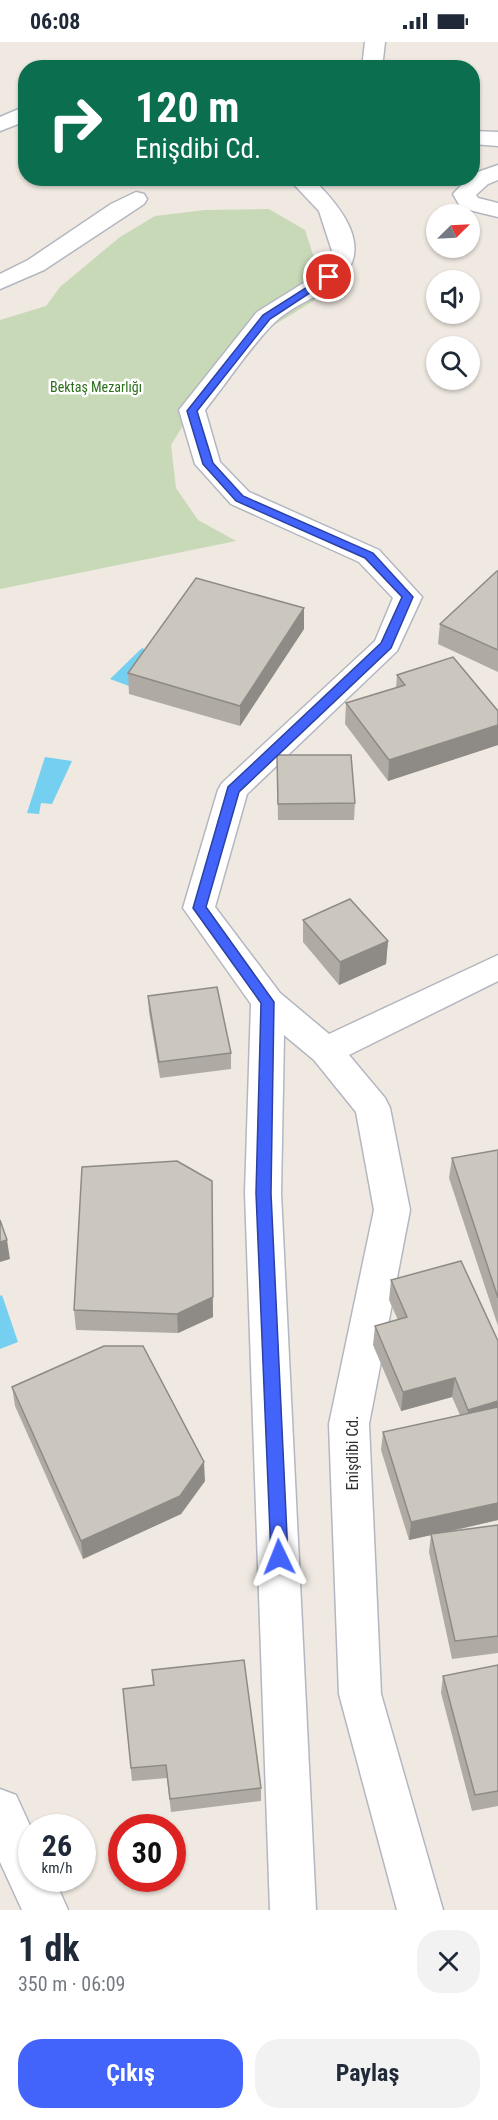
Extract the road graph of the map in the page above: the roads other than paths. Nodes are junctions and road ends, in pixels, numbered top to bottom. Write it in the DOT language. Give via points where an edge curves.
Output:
graph roads {
  1 [pos="375,42"];
  2 [pos="373,60"];
  3 [pos="18,116"];
  4 [pos="0,125"];
  5 [pos="480,138"];
  6 [pos="498,139"];
  7 [pos="498,172"];
  8 [pos="480,179"];
  9 [pos="307,186"];
  10 [pos="473,186"];
  11 [pos="136,199"];
  12 [pos="498,210"];
  13 [pos="0,282"];
  14 [pos="498,967"];
  15 [pos="267,1002"];
  16 [pos="326,1052"];
  17 [pos="0,1811"];
  18 [pos="45,1910"];
  19 [pos="293,1910"];
  20 [pos="420,1910"];
  1 -- 2 [label="street"];
  3 -- 4 [label="street"];
  5 -- 6 [label="street"];
  7 -- 8 [label="street"];
  9 -- 15 [label="street, Enişdibi Cd." via="329,208 338,228 344,251 341,262 329,277 266,317 192,411 208,464 240,498 369,556 408,597 387,645 233,790 199,908"];
  10 -- 12 [label="street" via="464,194 470,203"];
  11 -- 13 [label="street" via="26,272"];
  14 -- 16 [label="street"];
  15 -- 16 [label="street, Enişdibi Cd."];
  15 -- 19 [label="street" via="263,1193"];
  16 -- 20 [label="street, Enişdibi Cd." via="373,1108 392,1210 349,1424 360,1694"];
  17 -- 18 [label="street"];
}
